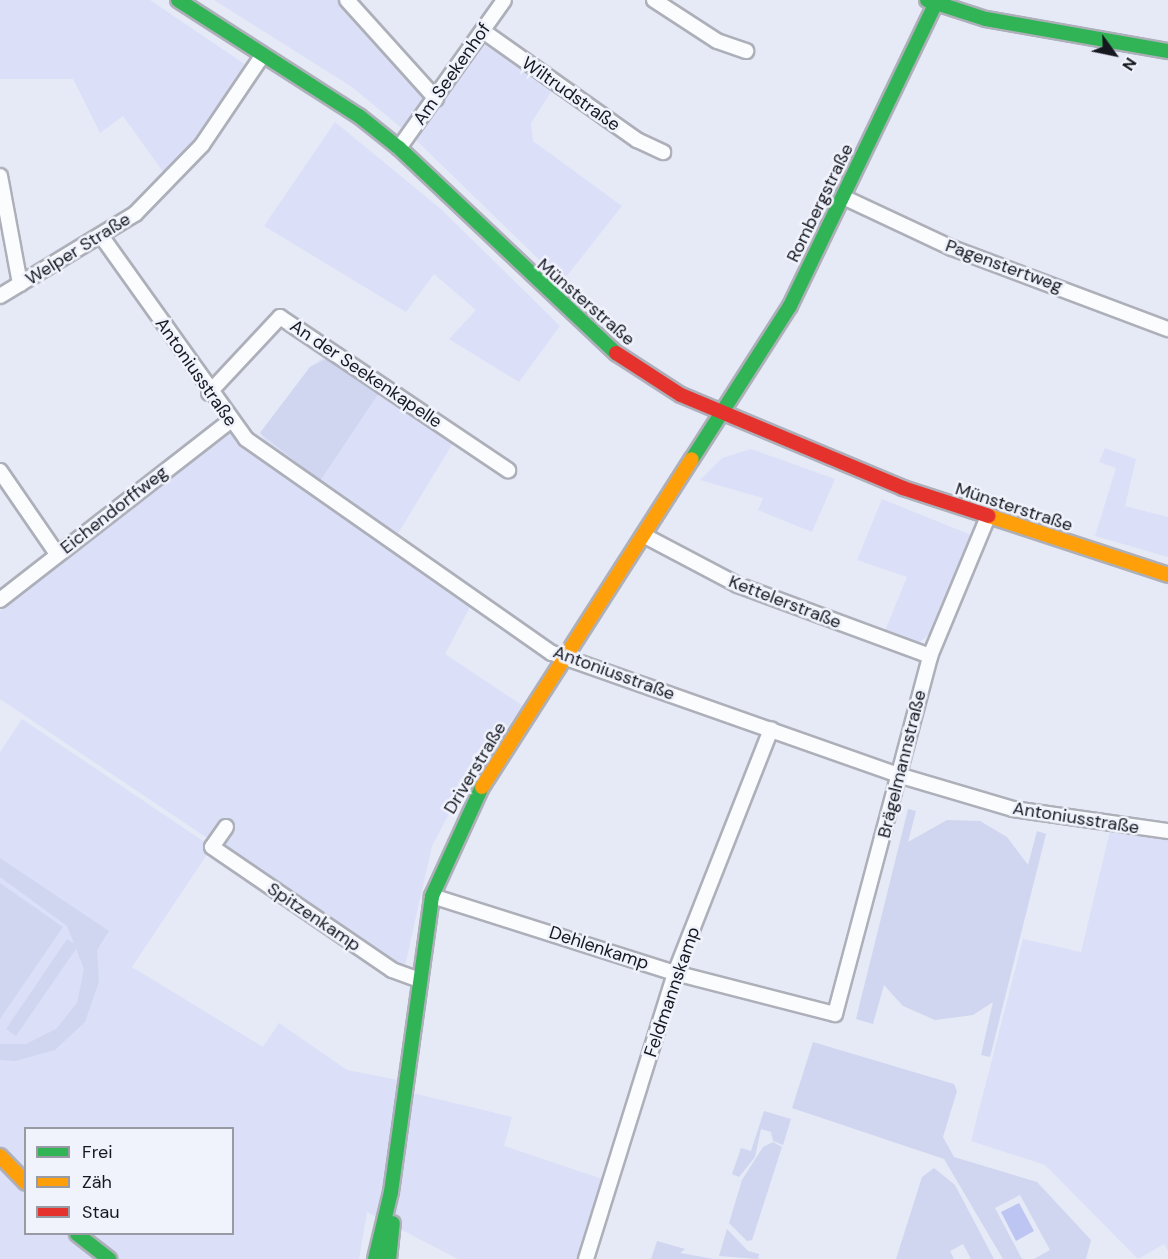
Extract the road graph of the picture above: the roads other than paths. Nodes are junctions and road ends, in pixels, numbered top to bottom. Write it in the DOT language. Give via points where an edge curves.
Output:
graph roads {
  1 [pos="178,0"];
  2 [pos="347,0"];
  3 [pos="504,0"];
  4 [pos="654,0"];
  5 [pos="933,1"];
  6 [pos="483,31"];
  7 [pos="746,51"];
  8 [pos="1168,51"];
  9 [pos="262,56"];
  10 [pos="436,99"];
  11 [pos="399,148"];
  12 [pos="663,152"];
  13 [pos="0,176"];
  14 [pos="843,197"];
  15 [pos="102,237"];
  16 [pos="20,284"];
  17 [pos="0,296"];
  18 [pos="1168,329"];
  19 [pos="209,393"];
  20 [pos="723,414"];
  21 [pos="229,422"];
  22 [pos="508,470"];
  23 [pos="0,471"];
  24 [pos="987,519"];
  25 [pos="645,536"];
  26 [pos="57,554"];
  27 [pos="1168,575"];
  28 [pos="0,600"];
  29 [pos="930,656"];
  30 [pos="565,658"];
  31 [pos="771,729"];
  32 [pos="898,775"];
  33 [pos="226,827"];
  34 [pos="1168,831"];
  35 [pos="432,896"];
  36 [pos="675,974"];
  37 [pos="419,980"];
  38 [pos="835,1014"];
  39 [pos="0,1156"];
  40 [pos="24,1181"];
  41 [pos="391,1192"];
  42 [pos="79,1235"];
  43 [pos="109,1259"];
  44 [pos="375,1259"];
  45 [pos="389,1259"];
  46 [pos="586,1259"];
  1 -- 9 [label="main road, Münsterstraße"];
  2 -- 10 [label="street"];
  3 -- 6 [label="street, Am Seekenhof"];
  4 -- 7 [label="street" via="717,41"];
  5 -- 8 [label="main road" via="986,19"];
  5 -- 14 [label="main road, Rombergstraße"];
  6 -- 10 [label="street, Am Seekenhof"];
  6 -- 12 [label="street, Wiltrudstraße" via="637,140"];
  9 -- 11 [label="main road, Münsterstraße"];
  9 -- 15 [label="street, Welper Straße" via="189,160 135,214"];
  10 -- 11 [label="street, Am Seekenhof"];
  11 -- 20 [label="main road, Münsterstraße" via="603,345 681,395"];
  13 -- 16 [label="street"];
  14 -- 18 [label="street, Pagenstertweg" via="951,248"];
  14 -- 20 [label="main road, Rombergstraße" via="790,306"];
  15 -- 16 [label="street, Welper Straße"];
  15 -- 19 [label="street, Antoniusstraße"];
  16 -- 17 [label="street, Welper Straße"];
  19 -- 21 [label="street, Antoniusstraße"];
  19 -- 22 [label="street, An der Seekenkapelle" via="280,317"];
  20 -- 24 [label="main road, Münsterstraße"];
  20 -- 25 [label="main road, Driverstraße"];
  21 -- 26 [label="street, Eichendorffweg"];
  21 -- 30 [label="street, Antoniusstraße" via="265,456"];
  23 -- 26 [label="street"];
  24 -- 27 [label="main road, Münsterstraße"];
  24 -- 29 [label="street, Brägelmannstraße"];
  25 -- 29 [label="street, Kettelerstraße" via="738,585"];
  25 -- 30 [label="main road, Driverstraße"];
  26 -- 28 [label="street, Eichendorffweg"];
  29 -- 32 [label="street, Brägelmannstraße"];
  30 -- 31 [label="street, Antoniusstraße"];
  30 -- 35 [label="main road, Driverstraße" via="471,805"];
  31 -- 32 [label="street, Antoniusstraße"];
  31 -- 36 [label="street, Feldmannskamp"];
  32 -- 34 [label="street, Antoniusstraße" via="1013,809"];
  32 -- 38 [label="street, Brägelmannstraße"];
  33 -- 37 [label="street, Spitzenkamp" via="212,847 392,970"];
  35 -- 36 [label="street, Dehlenkamp"];
  35 -- 37 [label="main road, Driverstraße"];
  36 -- 38 [label="street, Dehlenkamp"];
  36 -- 46 [label="street, Feldmannskamp"];
  37 -- 41 [label="main road, Driverstraße"];
  39 -- 40 [label="main road"];
  41 -- 44 [label="main road, Driverstraße"];
  41 -- 45 [label="main road, Driverstraße"];
  42 -- 43 [label="main road"];
}
